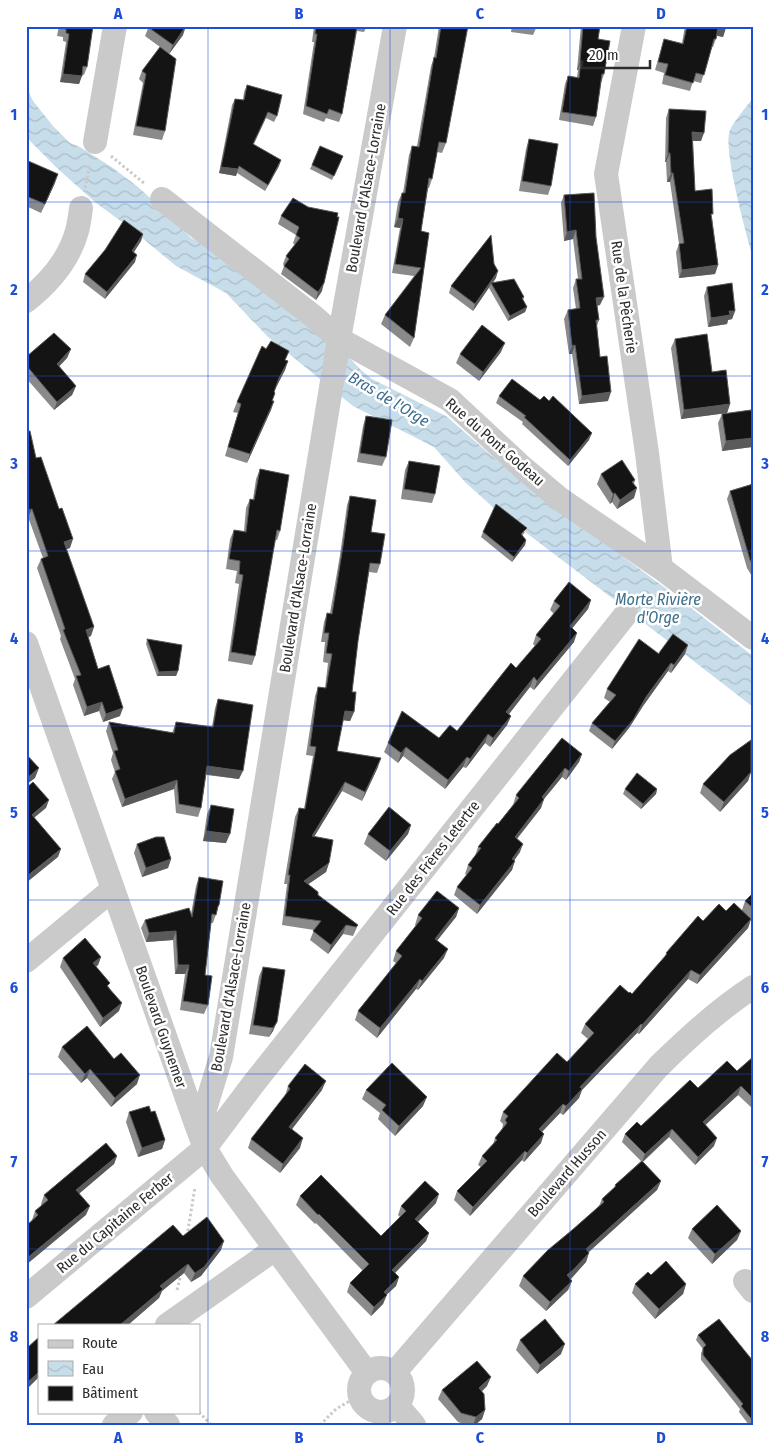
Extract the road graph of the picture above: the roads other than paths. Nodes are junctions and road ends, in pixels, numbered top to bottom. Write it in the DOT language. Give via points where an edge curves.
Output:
graph roads {
  1 [pos="115,26"];
  2 [pos="394,26"];
  3 [pos="634,26"];
  4 [pos="93,152"];
  5 [pos="162,199"];
  6 [pos="83,201"];
  7 [pos="26,301"];
  8 [pos="339,339"];
  9 [pos="661,568"];
  10 [pos="626,614"];
  11 [pos="753,638"];
  12 [pos="26,643"];
  13 [pos="112,889"];
  14 [pos="26,961"];
  15 [pos="753,987"];
  16 [pos="205,1148"];
  17 [pos="275,1249"];
  18 [pos="26,1297"];
  19 [pos="168,1324"];
  20 [pos="395,1372"];
  21 [pos="367,1373"];
  22 [pos="397,1405"];
  23 [pos="368,1410"];
  24 [pos="128,1414"];
  25 [pos="158,1414"];
  26 [pos="114,1425"];
  27 [pos="168,1425"];
  28 [pos="414,1425"];
  1 -- 4 [label="street"];
  2 -- 8 [label="street, Boulevard d'Alsace-Lorraine"];
  3 -- 9 [label="street, Rue de la Pêcherie" via="606,174"];
  5 -- 8 [label="street, Rue du Pont Godeau"];
  6 -- 7 [label="street" via="77,232 63,262 42,289"];
  8 -- 9 [label="street, Rue du Pont Godeau" via="450,400 560,499"];
  8 -- 16 [label="street, Boulevard d'Alsace-Lorraine" via="221,1057 202,1119"];
  9 -- 11 [label="street, Rue du Pont Godeau"];
  10 -- 16 [label="street, Rue des Frères Letertre"];
  12 -- 13 [label="street, Boulevard Guynemer"];
  13 -- 14 [label="street"];
  13 -- 16 [label="street, Boulevard Guynemer"];
  15 -- 20 [label="street, Boulevard Husson" via="696,1030 659,1066"];
  16 -- 17 [label="street, Boulevard Guynemer"];
  16 -- 18 [label="street, Rue du Capitaine Ferber"];
  17 -- 19 [label="street"];
  17 -- 21 [label="street, Boulevard Guynemer"];
  20 -- 21 [label="street" via="381,1368"];
  20 -- 22 [label="street" via="403,1388"];
  21 -- 23 [label="street" via="359,1388"];
  22 -- 23 [label="street" via="383,1412"];
  22 -- 28 [label="street"];
  24 -- 26 [label="street"];
  25 -- 27 [label="street"];
}
